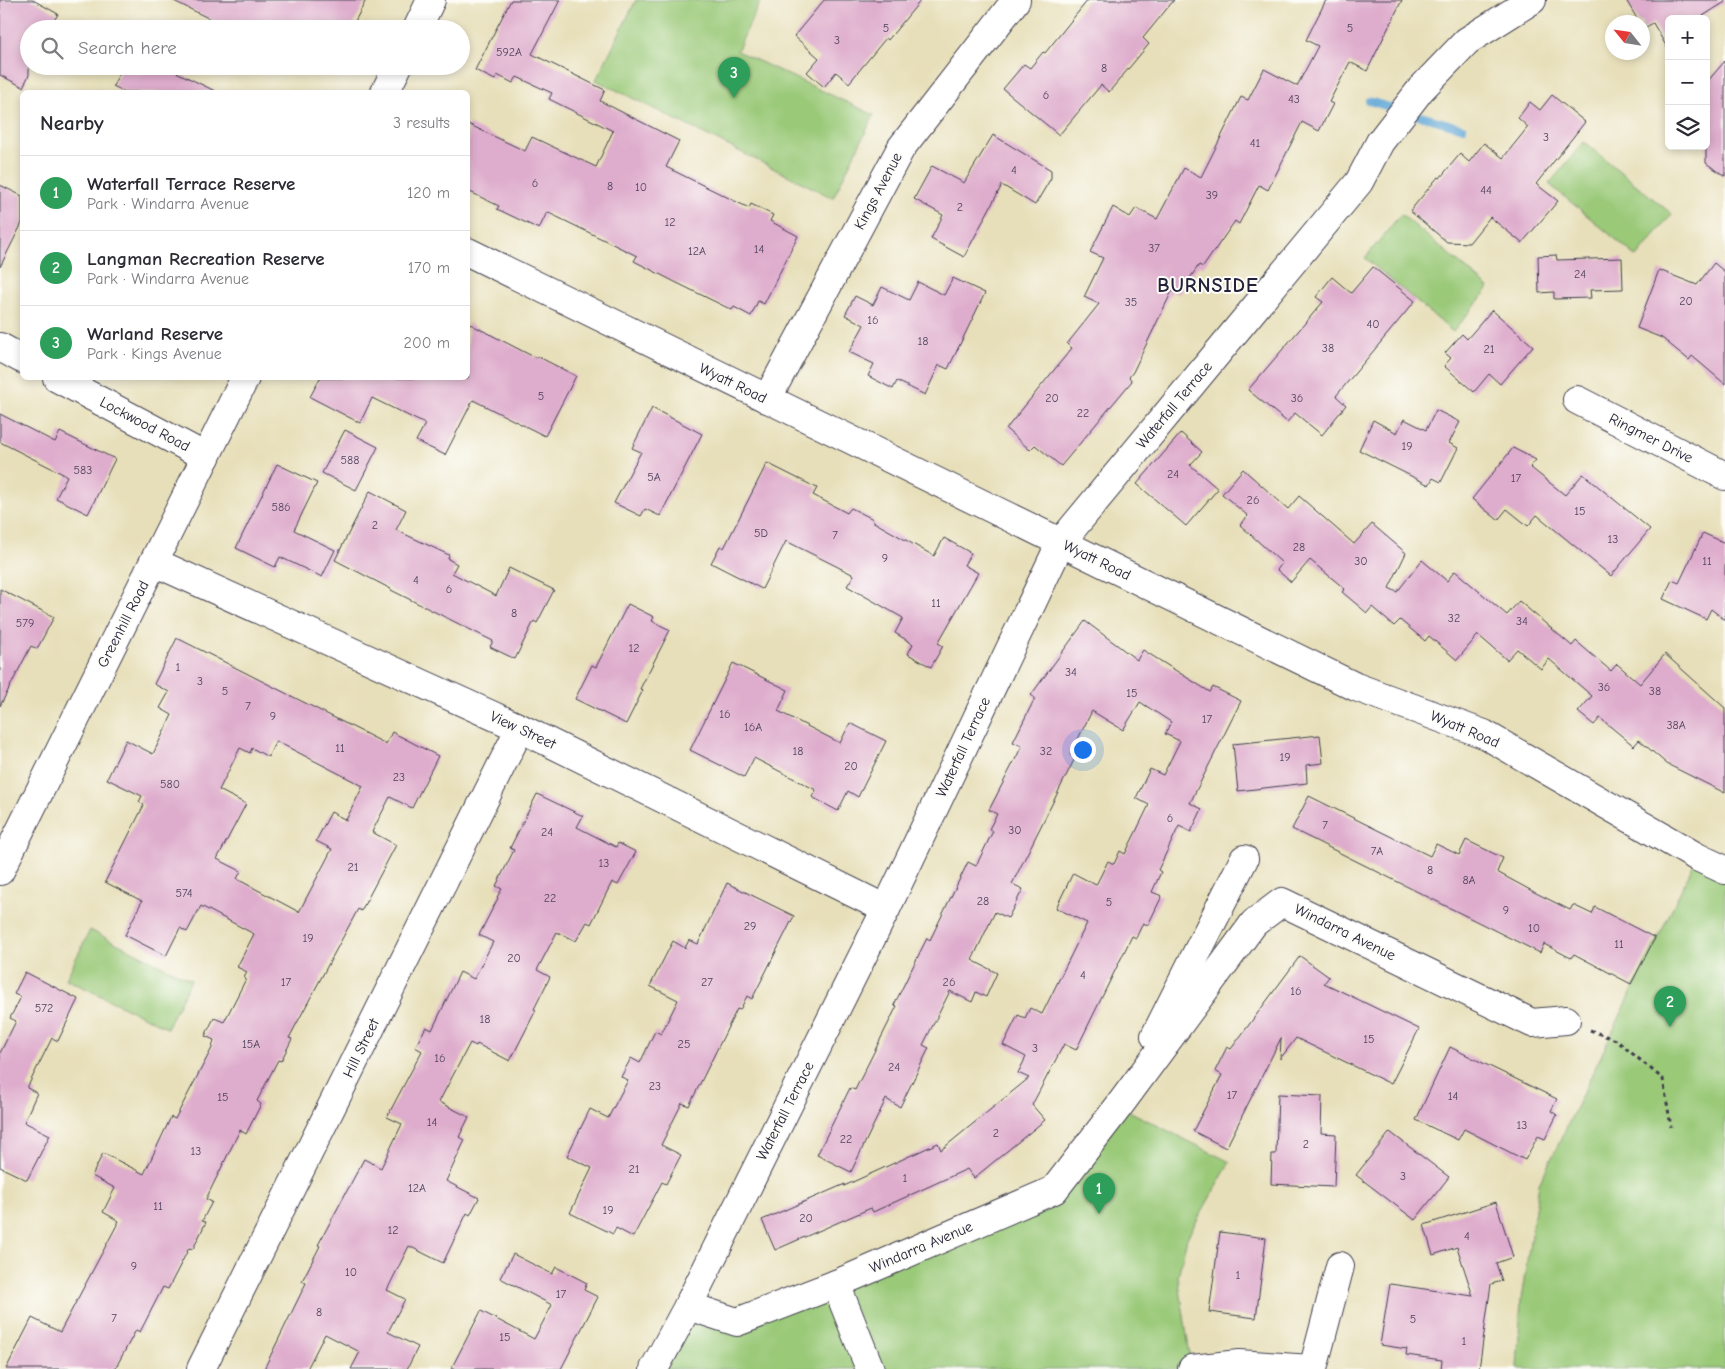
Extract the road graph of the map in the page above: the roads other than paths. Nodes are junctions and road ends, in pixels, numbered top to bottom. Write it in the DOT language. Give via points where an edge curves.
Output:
graph roads {
  1 [pos="431,0"];
  2 [pos="1016,0"];
  3 [pos="1532,0"];
  4 [pos="421,20"];
  5 [pos="394,75"];
  6 [pos="386,90"];
  7 [pos="470,253"];
  8 [pos="0,347"];
  9 [pos="20,358"];
  10 [pos="61,380"];
  11 [pos="244,380"];
  12 [pos="766,399"];
  13 [pos="1577,400"];
  14 [pos="206,457"];
  15 [pos="1725,476"];
  16 [pos="1061,542"];
  17 [pos="154,562"];
  18 [pos="520,728"];
  19 [pos="1244,859"];
  20 [pos="1725,870"];
  21 [pos="0,871"];
  22 [pos="886,909"];
  23 [pos="1566,1020"];
  24 [pos="1119,1106"];
  25 [pos="1340,1266"];
  26 [pos="836,1284"];
  27 [pos="688,1306"];
  28 [pos="201,1369"];
  29 [pos="654,1369"];
  30 [pos="870,1369"];
  31 [pos="1192,1369"];
  32 [pos="1312,1369"];
  1 -- 4 [label="street"];
  2 -- 12 [label="street, Kings Avenue" via="901,148"];
  3 -- 16 [label="street, Waterfall Terrace" via="1467,41 1415,97 1380,142 1358,182"];
  5 -- 6 [label="street"];
  7 -- 12 [label="street, Wyatt Road"];
  8 -- 9 [label="street"];
  10 -- 14 [label="street, Lockwood Road"];
  11 -- 14 [label="street, Greenhill Road"];
  12 -- 16 [label="street, Wyatt Road"];
  13 -- 15 [label="street, Ringmer Drive"];
  14 -- 17 [label="street, Greenhill Road"];
  16 -- 20 [label="street, Wyatt Road" via="1356,687 1484,734"];
  16 -- 22 [label="street, Waterfall Terrace"];
  17 -- 18 [label="street, View Street"];
  17 -- 21 [label="street, Greenhill Road"];
  18 -- 22 [label="street, View Street"];
  18 -- 28 [label="street, Hill Street"];
  19 -- 24 [label="street, Windarra Avenue"];
  22 -- 27 [label="street, Waterfall Terrace"];
  23 -- 24 [label="street, Windarra Avenue" via="1532,1023 1282,902 1254,922"];
  24 -- 26 [label="street, Windarra Avenue" via="1054,1190"];
  25 -- 32 [label="street"];
  26 -- 27 [label="street, Windarra Avenue" via="737,1322"];
  26 -- 30 [label="street"];
  27 -- 29 [label="street, Waterfall Terrace"];
  31 -- 32 [label="street" via="1240,1364"];
}
